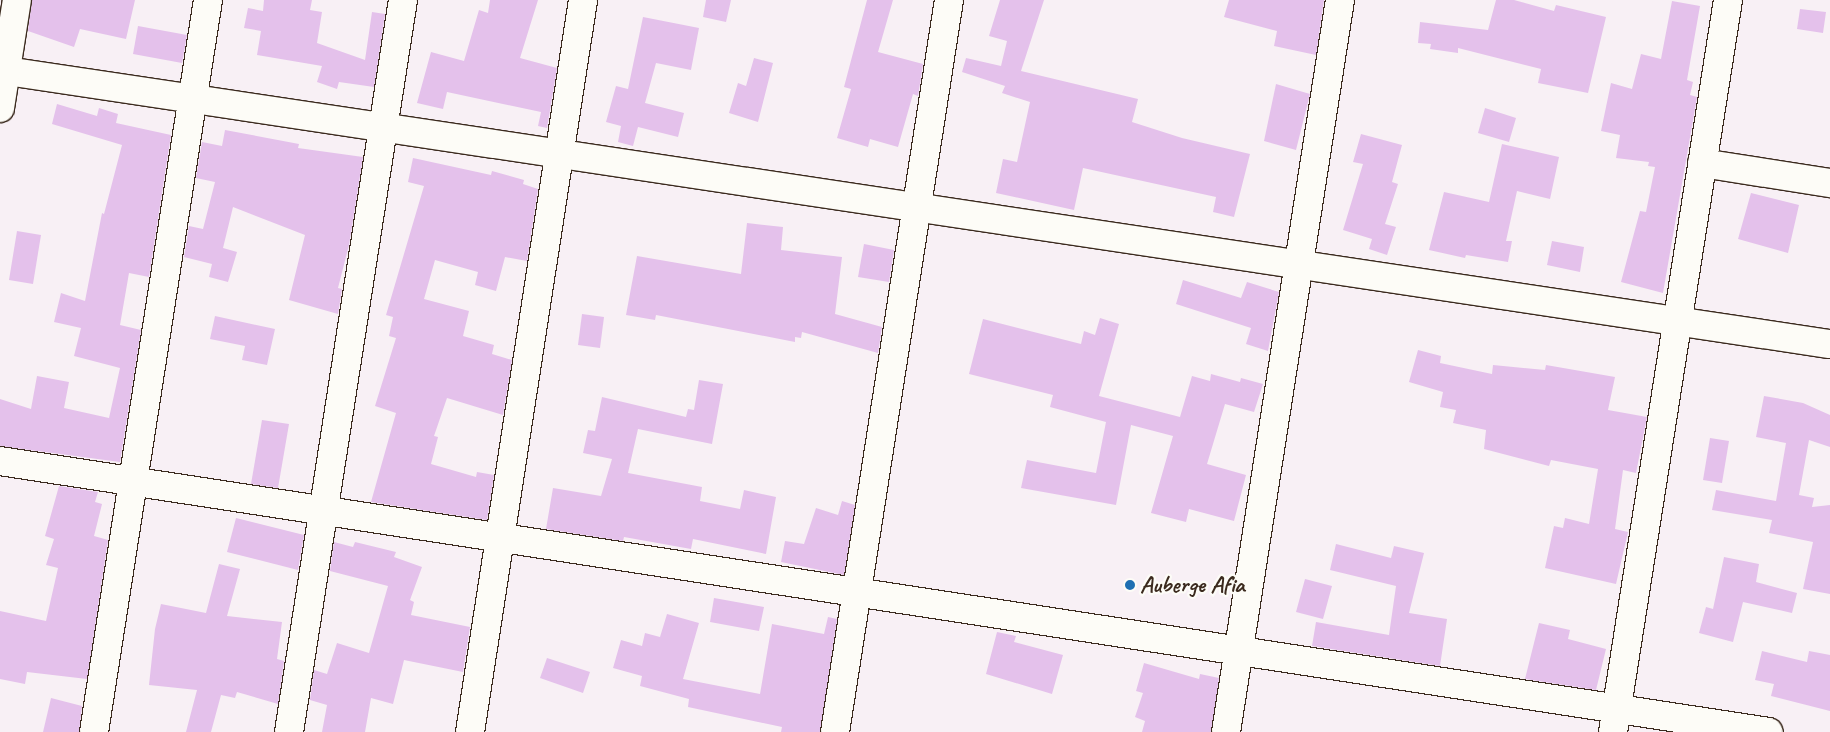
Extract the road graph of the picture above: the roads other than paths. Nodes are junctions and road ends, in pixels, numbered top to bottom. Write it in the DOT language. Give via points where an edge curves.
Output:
graph roads {
  1 [pos="17,0"];
  2 [pos="208,0"];
  3 [pos="403,0"];
  4 [pos="584,0"];
  5 [pos="949,0"];
  6 [pos="1340,0"];
  7 [pos="1728,0"];
  8 [pos="3,70"];
  9 [pos="193,99"];
  10 [pos="0,108"];
  11 [pos="383,127"];
  12 [pos="560,154"];
  13 [pos="1702,163"];
  14 [pos="1830,183"];
  15 [pos="917,207"];
  16 [pos="1299,264"];
  17 [pos="1678,321"];
  18 [pos="1830,344"];
  19 [pos="0,461"];
  20 [pos="133,482"];
  21 [pos="324,510"];
  22 [pos="500,538"];
  23 [pos="857,592"];
  24 [pos="1239,651"];
  25 [pos="1614,720"];
  26 [pos="94,732"];
  27 [pos="290,732"];
  28 [pos="470,732"];
  29 [pos="835,732"];
  30 [pos="1226,732"];
  31 [pos="1768,732"];
  1 -- 8 [label="street"];
  2 -- 9 [label="street"];
  3 -- 11 [label="street"];
  4 -- 12 [label="street"];
  5 -- 15 [label="street"];
  6 -- 16 [label="street"];
  7 -- 13 [label="street"];
  8 -- 9 [label="street"];
  8 -- 10 [label="street"];
  9 -- 11 [label="street"];
  9 -- 20 [label="street"];
  11 -- 12 [label="street"];
  11 -- 21 [label="street"];
  12 -- 15 [label="street"];
  12 -- 22 [label="street"];
  13 -- 14 [label="street"];
  13 -- 17 [label="street"];
  15 -- 16 [label="street"];
  15 -- 23 [label="street"];
  16 -- 17 [label="street"];
  16 -- 24 [label="street"];
  17 -- 18 [label="street"];
  17 -- 25 [label="street"];
  19 -- 20 [label="street"];
  20 -- 21 [label="street"];
  20 -- 26 [label="street"];
  21 -- 22 [label="street"];
  21 -- 27 [label="street"];
  22 -- 23 [label="street"];
  22 -- 28 [label="street"];
  23 -- 24 [label="street"];
  23 -- 29 [label="street"];
  24 -- 25 [label="street"];
  24 -- 30 [label="street"];
  25 -- 31 [label="street"];
}
